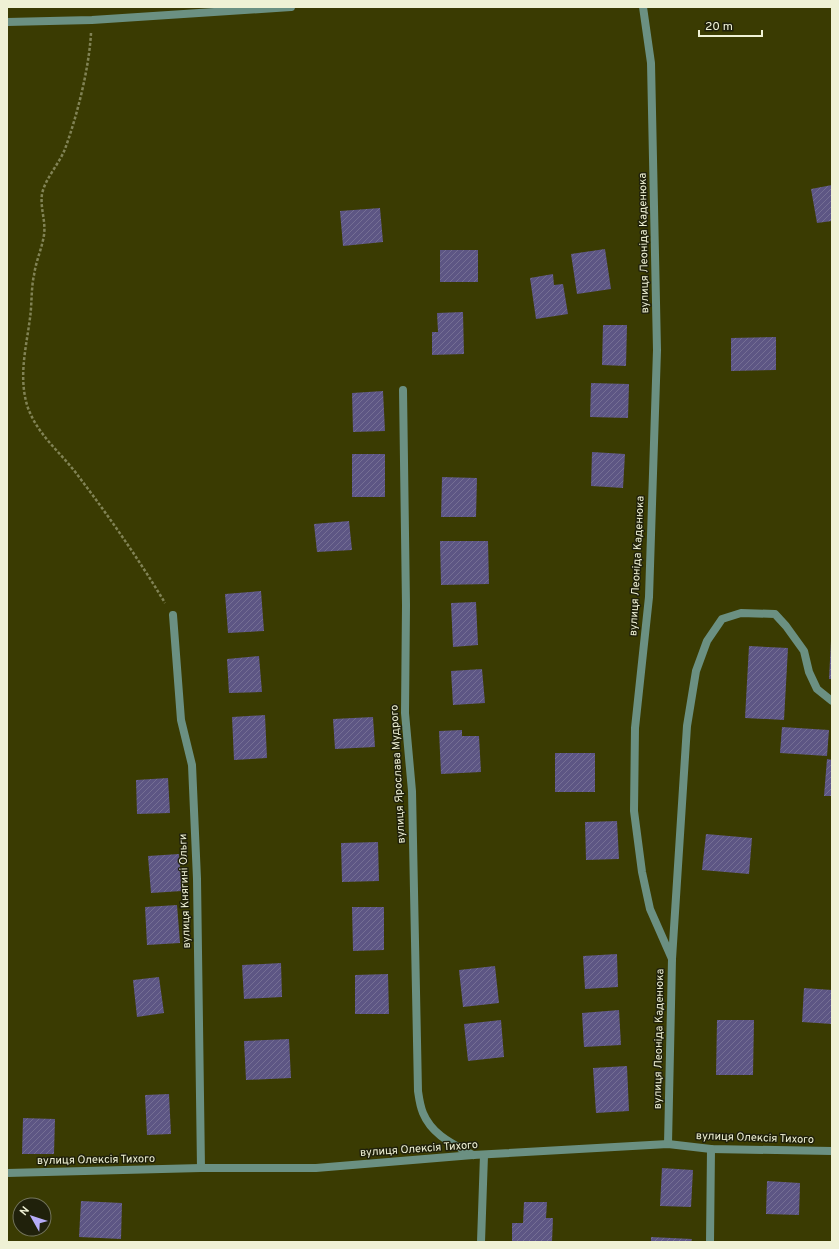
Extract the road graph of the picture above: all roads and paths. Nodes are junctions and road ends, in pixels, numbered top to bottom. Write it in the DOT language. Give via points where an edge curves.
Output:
graph roads {
  1 [pos="291,7"];
  2 [pos="643,7"];
  3 [pos="92,20"];
  4 [pos="7,22"];
  5 [pos="403,390"];
  6 [pos="173,615"];
  7 [pos="832,701"];
  8 [pos="672,959"];
  9 [pos="668,1144"];
  10 [pos="711,1149"];
  11 [pos="832,1151"];
  12 [pos="484,1154"];
  13 [pos="473,1155"];
  14 [pos="201,1168"];
  15 [pos="7,1174"];
  16 [pos="481,1242"];
  17 [pos="710,1242"];
  1 -- 3 [label="street"];
  2 -- 8 [label="street, вулиця Леоніда Каденюка" via="651,63 657,350 649,598 635,728 634,811 650,909"];
  3 -- 4 [label="street"];
  3 -- 6 [label="path" via="90,49 72,127 64,151 42,194 44,235 33,276 23,361 23,385 34,423 76,473 134,553"];
  5 -- 13 [label="street, вулиця Ярослава Мудрого" via="405,713 412,791 418,1092 430,1126 440,1136"];
  6 -- 14 [label="street, вулиця Княгині Ольги" via="181,720 192,765 197,879"];
  7 -- 8 [label="street" via="817,689 809,672 804,651 775,614 741,613 722,619 706,641 696,671 687,726"];
  8 -- 9 [label="street, вулиця Леоніда Каденюка"];
  9 -- 10 [label="street, вулиця Олексія Тихого"];
  9 -- 12 [label="street, вулиця Олексія Тихого"];
  10 -- 11 [label="street, вулиця Олексія Тихого"];
  10 -- 17 [label="street"];
  12 -- 13 [label="street, вулиця Олексія Тихого"];
  12 -- 16 [label="street"];
  13 -- 14 [label="street, вулиця Олексія Тихого" via="316,1168"];
  14 -- 15 [label="street, вулиця Олексія Тихого"];
}
